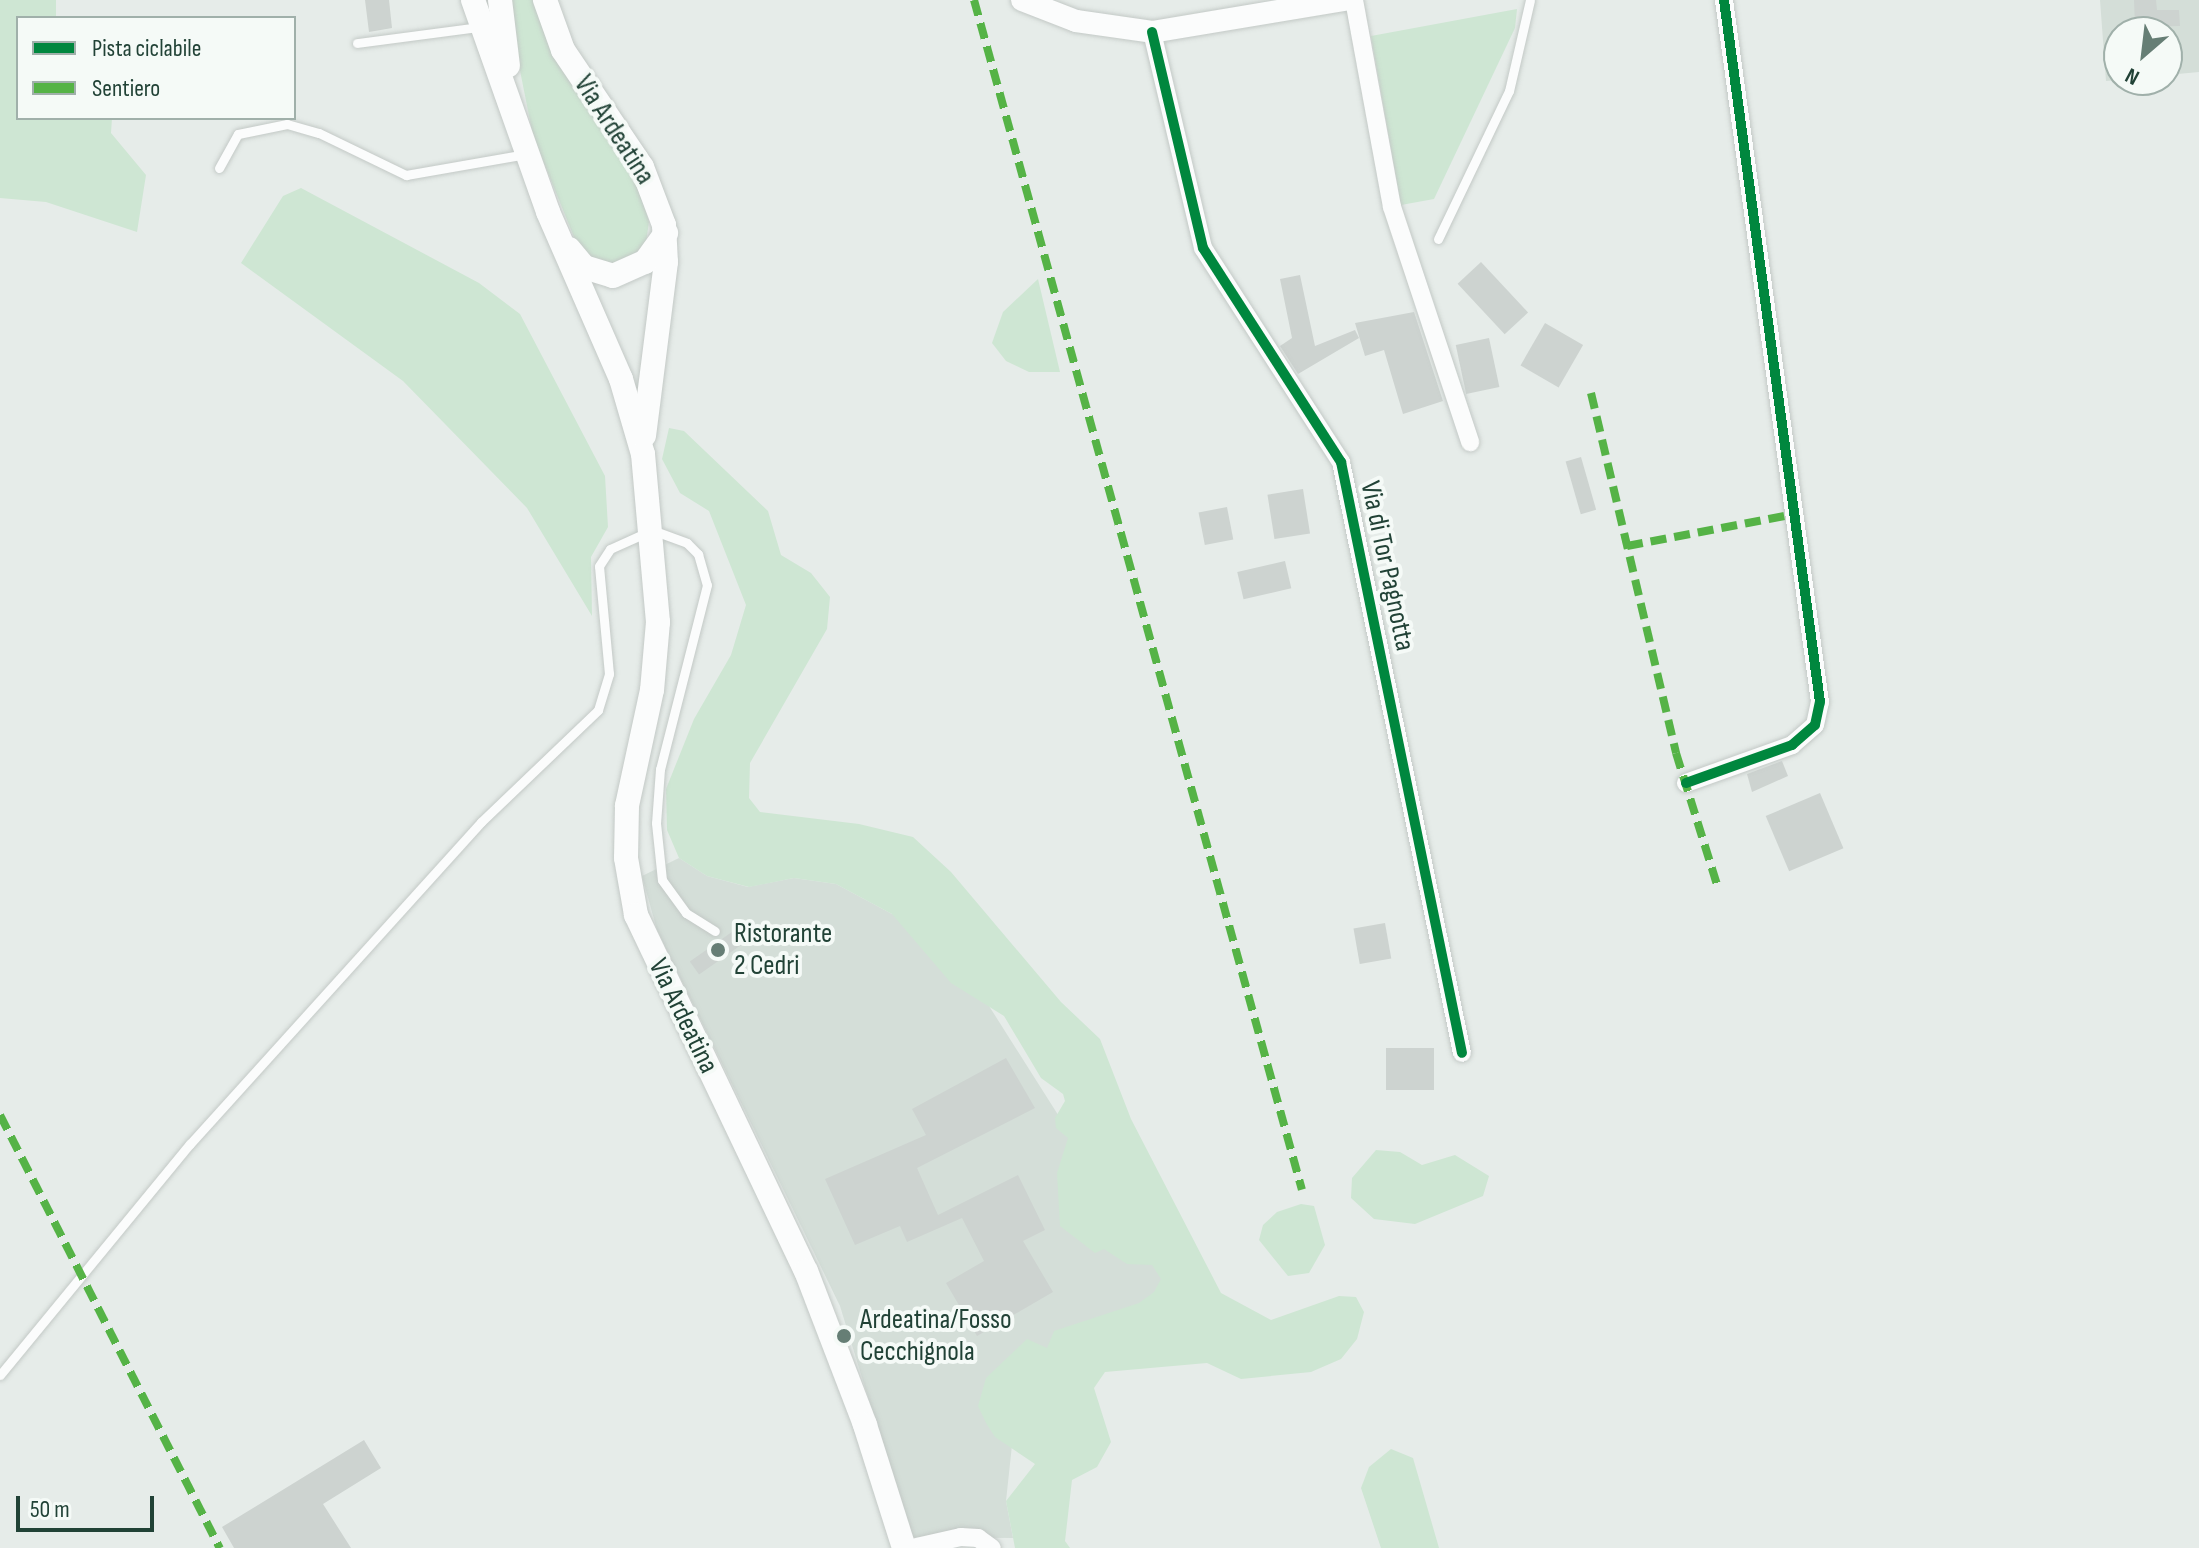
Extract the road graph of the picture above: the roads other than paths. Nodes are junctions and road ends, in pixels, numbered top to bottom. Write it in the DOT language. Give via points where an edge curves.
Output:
graph roads {
  1 [pos="473,0"];
  2 [pos="500,0"];
  3 [pos="545,0"];
  4 [pos="1022,0"];
  5 [pos="1344,0"];
  6 [pos="1354,0"];
  7 [pos="1530,0"];
  8 [pos="1724,0"];
  9 [pos="482,26"];
  10 [pos="1152,32"];
  11 [pos="357,43"];
  12 [pos="514,116"];
  13 [pos="526,154"];
  14 [pos="219,168"];
  15 [pos="548,212"];
  16 [pos="666,233"];
  17 [pos="1438,239"];
  18 [pos="1470,442"];
  19 [pos="643,454"];
  20 [pos="652,530"];
  21 [pos="1686,783"];
  22 [pos="715,931"];
  23 [pos="1462,1053"];
  24 [pos="0,1375"];
  25 [pos="904,1548"];
  26 [pos="912,1548"];
  27 [pos="992,1548"];
  1 -- 9 [label="main road, Via Ardeatina"];
  2 -- 12 [label="main road, Via Ardeatina"];
  3 -- 16 [label="main road, Via Ardeatina" via="569,61 649,178"];
  4 -- 10 [label="street" via="1076,21"];
  5 -- 10 [label="street"];
  6 -- 18 [label="street" via="1392,207"];
  7 -- 17 [label="lane" via="1509,91"];
  8 -- 21 [label="street" via="1820,702 1815,725 1792,745"];
  9 -- 11 [label="lane"];
  9 -- 12 [label="main road, Via Ardeatina"];
  10 -- 23 [label="street, Via di Tor Pagnotta" via="1203,248 1341,462"];
  12 -- 13 [label="main road, Via Ardeatina"];
  13 -- 14 [label="lane" via="406,175 319,133 287,124 238,134"];
  13 -- 15 [label="main road, Via Ardeatina"];
  15 -- 16 [label="main road" via="579,264 600,274 613,276 640,266"];
  15 -- 19 [label="main road, Via Ardeatina" via="621,379"];
  16 -- 19 [label="main road, Via Ardeatina"];
  19 -- 20 [label="main road, Via Ardeatina"];
  20 -- 22 [label="lane" via="687,543 698,554 706,576 706,602 660,769 656,823 662,880 686,913"];
  20 -- 24 [label="lane" via="610,549 599,566 609,674 598,710 481,822 200,1133"];
  20 -- 25 [label="main road, Via Ardeatina" via="656,657 626,815 633,903 662,976 806,1271 865,1425"];
  26 -- 27 [label="street" via="961,1537 978,1538"];
}
